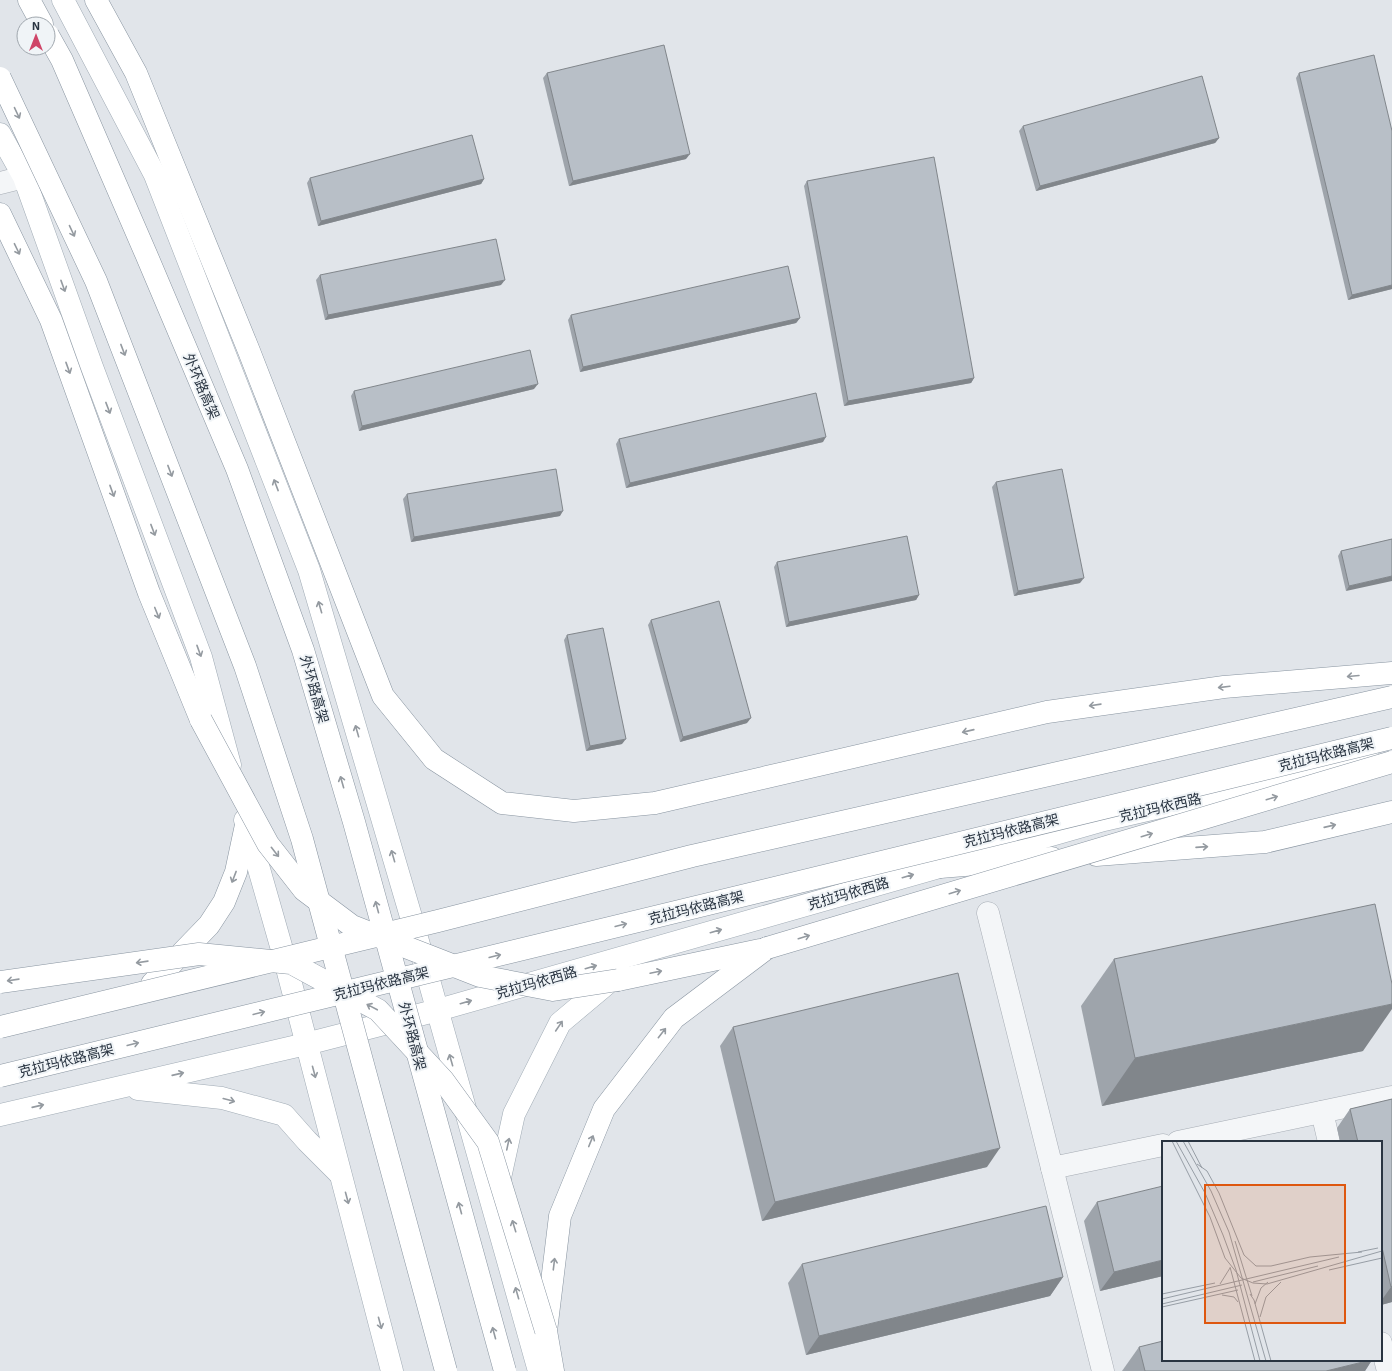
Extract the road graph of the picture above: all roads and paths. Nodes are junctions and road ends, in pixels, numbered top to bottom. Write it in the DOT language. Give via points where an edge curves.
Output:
graph roads {
  1 [pos="29,0"];
  2 [pos="63,0"];
  3 [pos="96,0"];
  4 [pos="38,16"];
  5 [pos="56,49"];
  6 [pos="0,78"];
  7 [pos="0,134"];
  8 [pos="24,177"];
  9 [pos="0,183"];
  10 [pos="0,214"];
  11 [pos="1392,673"];
  12 [pos="1392,697"];
  13 [pos="1392,707"];
  14 [pos="1392,738"];
  15 [pos="1392,754"];
  16 [pos="1392,762"];
  17 [pos="1392,812"];
  18 [pos="246,825"];
  19 [pos="940,867"];
  20 [pos="988,913"];
  21 [pos="412,920"];
  22 [pos="767,948"];
  23 [pos="644,952"];
  24 [pos="283,953"];
  25 [pos="0,982"];
  26 [pos="152,984"];
  27 [pos="438,1010"];
  28 [pos="0,1020"];
  29 [pos="0,1027"];
  30 [pos="306,1044"];
  31 [pos="0,1076"];
  32 [pos="121,1087"];
  33 [pos="1392,1097"];
  34 [pos="1322,1112"];
  35 [pos="0,1115"];
  36 [pos="1183,1141"];
  37 [pos="1329,1141"];
  38 [pos="1162,1145"];
  39 [pos="1052,1168"];
  40 [pos="340,1174"];
  41 [pos="493,1209"];
  42 [pos="546,1330"];
  43 [pos="1382,1347"];
  44 [pos="392,1371"];
  45 [pos="446,1371"];
  46 [pos="504,1371"];
  47 [pos="539,1371"];
  48 [pos="553,1371"];
  49 [pos="1103,1371"];
  50 [pos="1388,1371"];
  1 -- 4 [label="main road"];
  21 -- 2 [label="main road, one-way" via="309,570 155,175"];
  11 -- 3 [label="main road, one-way" via="1224,686 1047,712 655,803 574,811 502,803 434,760 383,696 249,351 136,73"];
  46 -- 5 [label="main road, 外环路高架, one-way, bridge" via="354,822 303,650 237,469"];
  6 -- 45 [label="main road, one-way, bridge" via="96,281 245,666 302,839"];
  7 -- 8 [label="main road"];
  8 -- 9 [label="street"];
  8 -- 18 [label="main road, one-way" via="92,368 201,657"];
  10 -- 22 [label="main road, one-way, bridge" via="51,320 149,593 201,720 268,844 304,890 352,926 480,976 553,990 618,980"];
  12 -- 29 [label="main road, bridge" via="692,856 438,921"];
  13 -- 21 [label="main road"];
  31 -- 14 [label="main road, 克拉玛依路高架, one-way, bridge"];
  15 -- 19 [label="main road, 克拉玛依西路" via="1104,820"];
  22 -- 16 [label="main road, one-way, bridge"];
  19 -- 17 [label="main road, one-way" via="1265,842"];
  18 -- 24 [label="main road"];
  18 -- 26 [label="main road, one-way" via="236,872 224,902 209,925"];
  23 -- 19 [label="main road, 克拉玛依西路, one-way"];
  20 -- 39 [label="street"];
  21 -- 24 [label="main road"];
  21 -- 27 [label="main road"];
  42 -- 22 [label="main road, one-way" via="560,1216 604,1109 674,1018"];
  27 -- 23 [label="main road, 克拉玛依西路, one-way"];
  41 -- 23 [label="main road, one-way" via="514,1114 560,1023"];
  24 -- 26 [label="main road"];
  24 -- 30 [label="main road"];
  42 -- 25 [label="main road, one-way, bridge" via="488,1142 443,1080 378,1010 292,963 199,954"];
  26 -- 28 [label="main road"];
  27 -- 30 [label="main road, 克拉玛依西路"];
  41 -- 27 [label="main road, one-way"];
  32 -- 30 [label="main road, 克拉玛依西路, one-way"];
  30 -- 40 [label="main road, one-way"];
  35 -- 32 [label="main road, 克拉玛依西路, one-way"];
  32 -- 40 [label="main road, one-way" via="222,1098 284,1115"];
  33 -- 34 [label="street"];
  34 -- 36 [label="street"];
  34 -- 37 [label="street"];
  38 -- 39 [label="street"];
  39 -- 49 [label="street"];
  40 -- 44 [label="main road, one-way"];
  47 -- 41 [label="main road, one-way"];
  42 -- 48 [label="main road"];
  43 -- 50 [label="street"];
}
